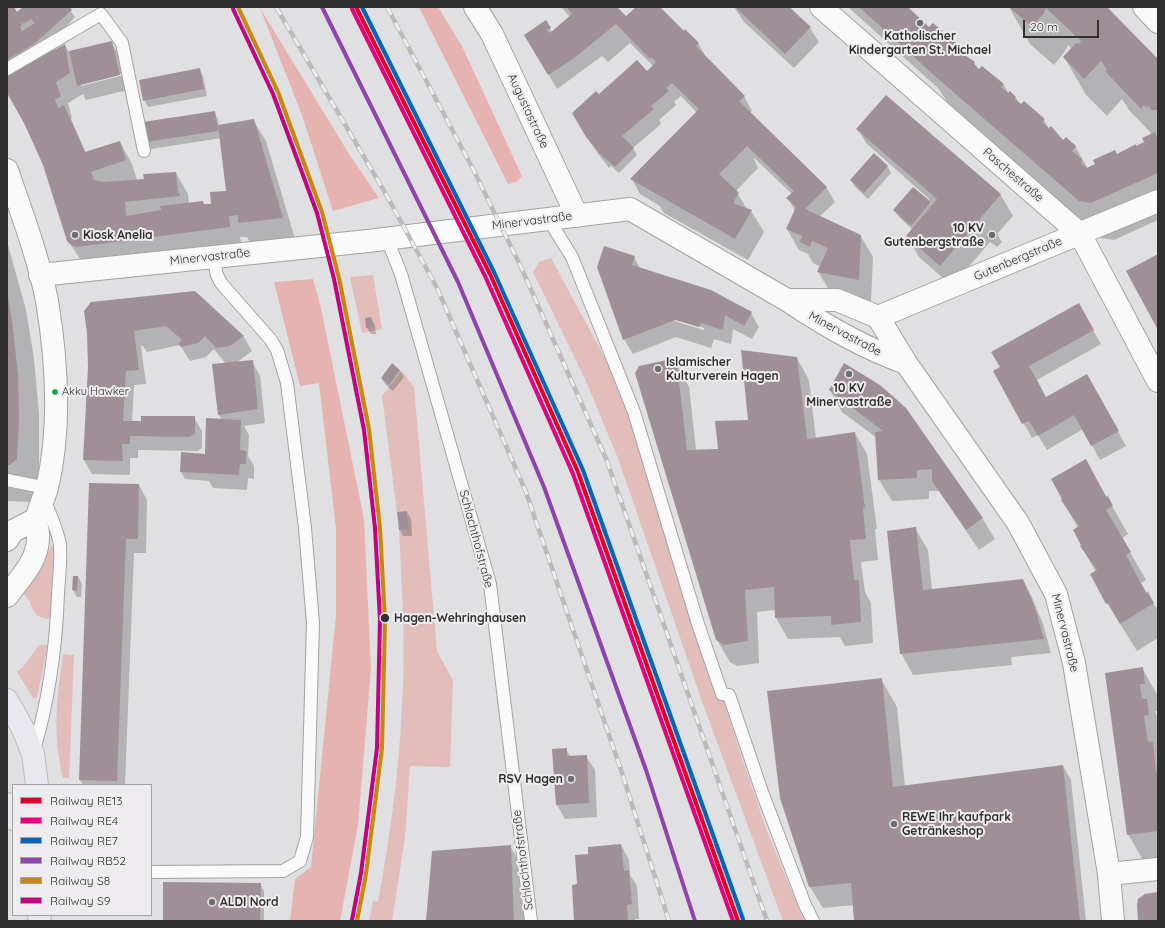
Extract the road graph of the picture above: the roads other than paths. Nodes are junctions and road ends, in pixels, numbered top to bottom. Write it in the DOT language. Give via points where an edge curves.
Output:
graph roads {
  1 [pos="475,7"];
  2 [pos="821,7"];
  3 [pos="1144,7"];
  4 [pos="1158,22"];
  5 [pos="7,69"];
  6 [pos="144,151"];
  7 [pos="7,170"];
  8 [pos="1158,201"];
  9 [pos="577,216"];
  10 [pos="549,220"];
  11 [pos="1080,234"];
  12 [pos="387,239"];
  13 [pos="213,258"];
  14 [pos="40,275"];
  15 [pos="787,300"];
  16 [pos="878,317"];
  17 [pos="906,363"];
  18 [pos="1158,381"];
  19 [pos="7,480"];
  20 [pos="45,493"];
  21 [pos="36,519"];
  22 [pos="7,540"];
  23 [pos="7,596"];
  24 [pos="7,700"];
  25 [pos="33,754"];
  26 [pos="37,784"];
  27 [pos="7,804"];
  28 [pos="12,816"];
  29 [pos="1158,869"];
  30 [pos="152,872"];
  31 [pos="1110,874"];
  32 [pos="531,921"];
  33 [pos="813,921"];
  34 [pos="1113,921"];
  1 -- 9 [label="street, Augustastraße" via="492,34"];
  2 -- 11 [label="street, Paschestraße"];
  3 -- 4 [label="street"];
  5 -- 6 [label="lane" via="101,14 122,43"];
  7 -- 14 [label="street" via="22,211"];
  8 -- 11 [label="street, Gutenbergstraße"];
  9 -- 10 [label="street, Minervastraße"];
  9 -- 15 [label="street, Minervastraße" via="630,209"];
  10 -- 12 [label="street, Minervastraße"];
  10 -- 33 [label="lane" via="572,257 634,412 722,694 729,695 762,792"];
  11 -- 16 [label="street, Gutenbergstraße"];
  11 -- 18 [label="street, Paschestraße"];
  12 -- 13 [label="street, Minervastraße"];
  12 -- 32 [label="lane, Schlachthofstraße" via="401,274 490,584"];
  13 -- 14 [label="street, Minervastraße"];
  13 -- 30 [label="lane" via="221,283 277,350 287,383 305,528 313,623 307,837 300,861 283,870"];
  14 -- 20 [label="street" via="48,313 55,392 54,443"];
  15 -- 16 [label="street, Minervastraße" via="837,300"];
  15 -- 17 [label="street, Minervastraße" via="815,319 877,353"];
  16 -- 17 [label="street, Minervastraße"];
  17 -- 31 [label="street, Minervastraße" via="1018,523 1056,594 1074,663"];
  19 -- 20 [label="lane"];
  20 -- 21 [label="street"];
  20 -- 25 [label="lane" via="60,544 60,568 52,670 44,718"];
  21 -- 22 [label="street" via="13,531"];
  21 -- 23 [label="street" via="38,538 34,559"];
  24 -- 25 [label="main road"];
  25 -- 26 [label="main road"];
  27 -- 28 [label="main road"];
  29 -- 31 [label="street"];
  31 -- 34 [label="street, Minervastraße"];
}
